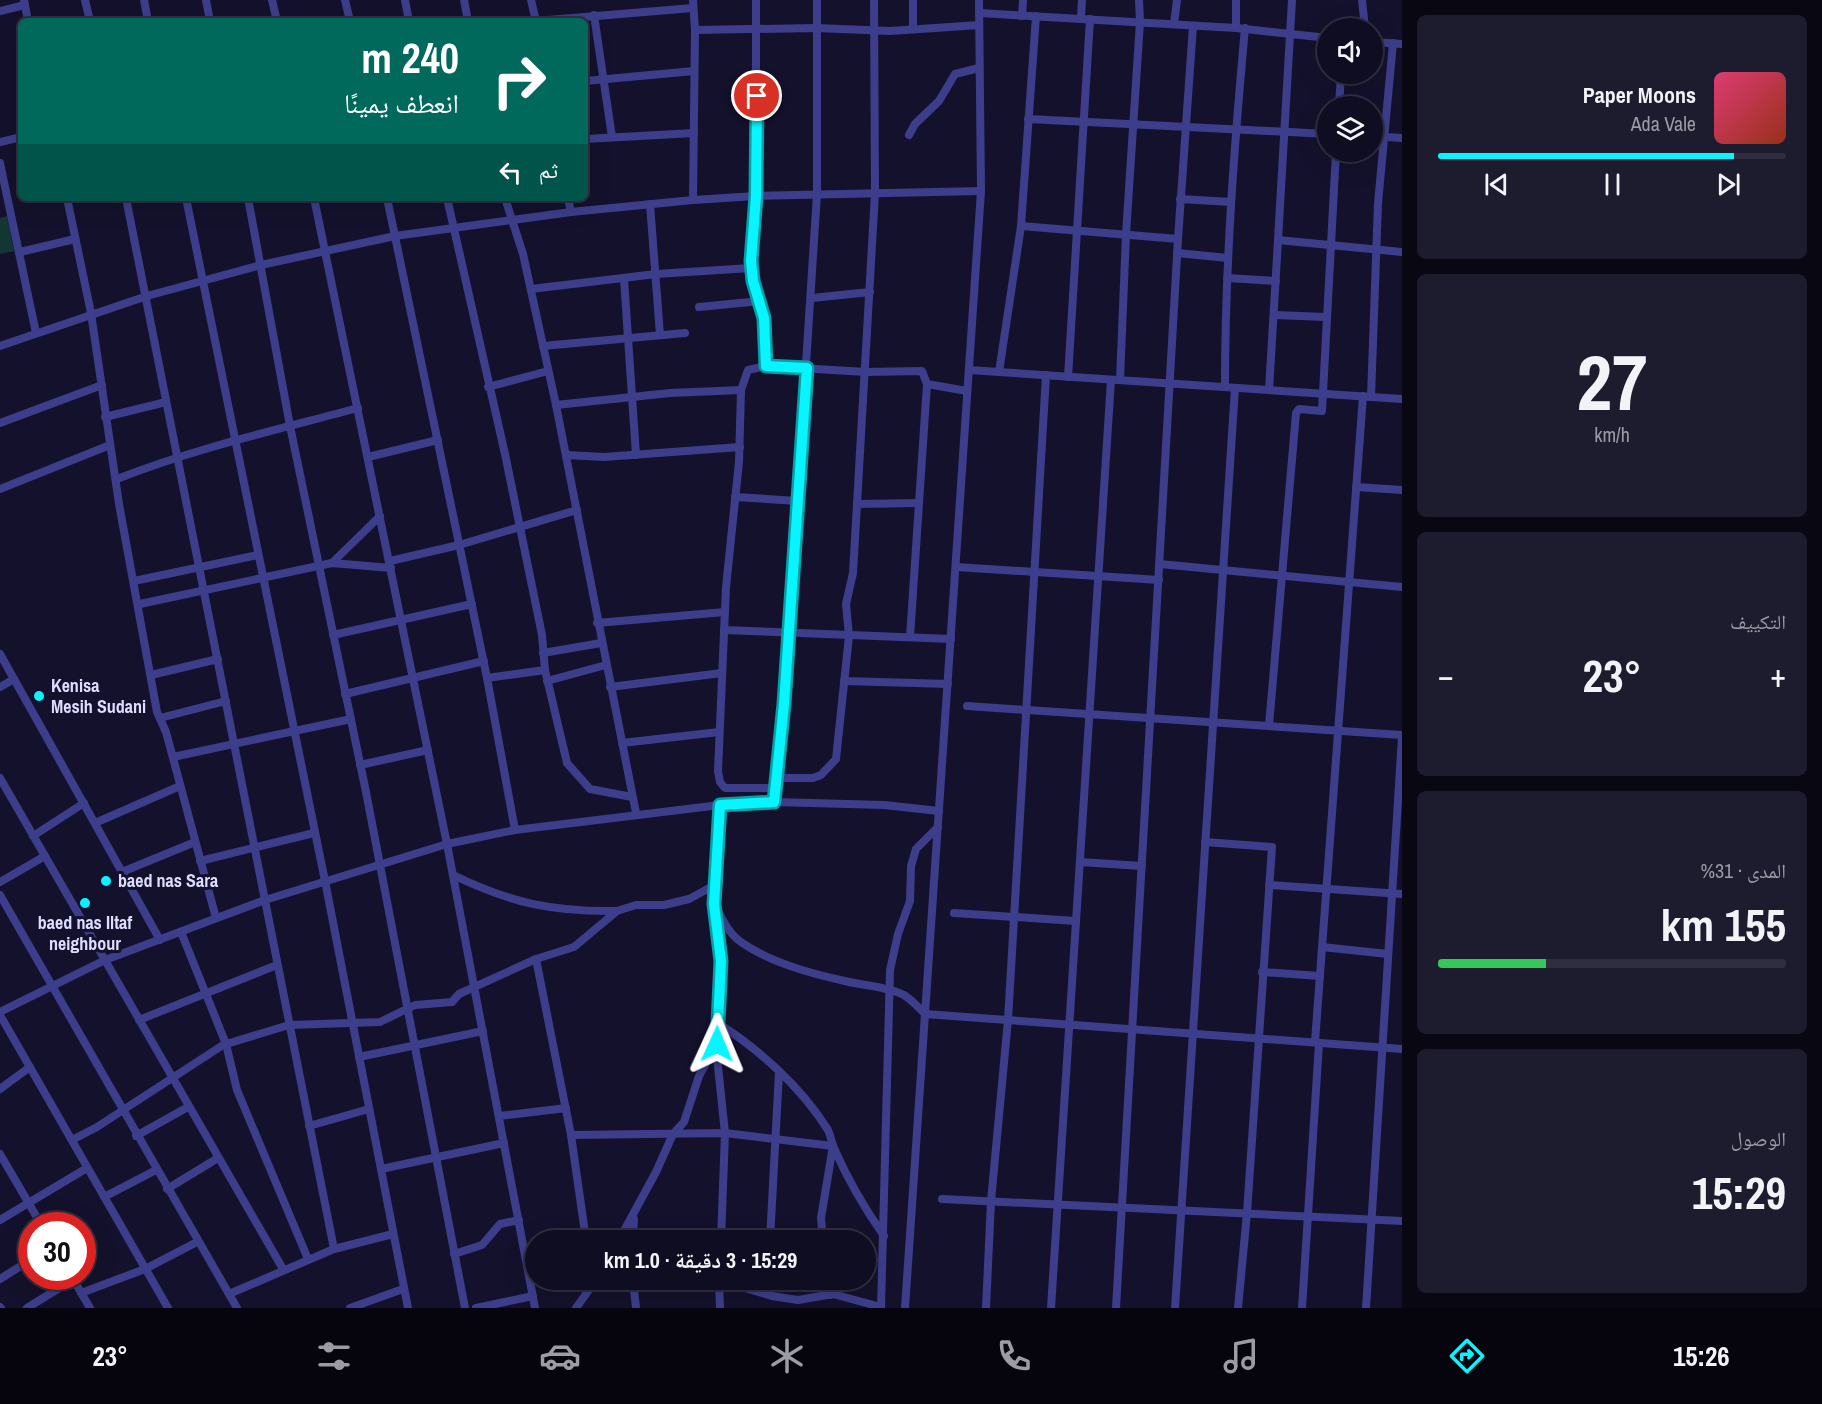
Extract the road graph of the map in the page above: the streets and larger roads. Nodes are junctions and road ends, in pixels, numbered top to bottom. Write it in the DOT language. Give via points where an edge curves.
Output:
graph roads {
  1 [pos="85,0"];
  2 [pos="144,0"];
  3 [pos="207,0"];
  4 [pos="273,0"];
  5 [pos="345,0"];
  6 [pos="405,0"];
  7 [pos="464,0"];
  8 [pos="531,0"];
  9 [pos="756,0"];
  10 [pos="817,0"];
  11 [pos="874,0"];
  12 [pos="913,0"];
  13 [pos="979,0"];
  14 [pos="1023,0"];
  15 [pos="1082,0"];
  16 [pos="1139,0"];
  17 [pos="1177,0"];
  18 [pos="1236,0"];
  19 [pos="1292,0"];
  20 [pos="1362,0"];
  21 [pos="25,3"];
  22 [pos="693,4"];
  23 [pos="0,10"];
  24 [pos="979,13"];
  25 [pos="594,15"];
  26 [pos="1022,15"];
  27 [pos="1036,16"];
  28 [pos="28,18"];
  29 [pos="89,18"];
  30 [pos="147,18"];
  31 [pos="210,18"];
  32 [pos="276,18"];
  33 [pos="349,18"];
  34 [pos="408,18"];
  35 [pos="467,18"];
  36 [pos="535,18"];
  37 [pos="565,18"];
  38 [pos="1364,18"];
  39 [pos="1085,19"];
  40 [pos="1140,22"];
  41 [pos="1174,24"];
  42 [pos="979,25"];
  43 [pos="1193,26"];
  44 [pos="756,28"];
  45 [pos="816,28"];
  46 [pos="1240,28"];
  47 [pos="913,29"];
  48 [pos="695,30"];
  49 [pos="874,31"];
  50 [pos="1292,35"];
  51 [pos="1317,37"];
  52 [pos="1383,43"];
  53 [pos="1398,44"];
  54 [pos="979,68"];
  55 [pos="694,71"];
  56 [pos="603,80"];
  57 [pos="588,81"];
  58 [pos="1028,119"];
  59 [pos="1082,120"];
  60 [pos="1134,123"];
  61 [pos="1185,127"];
  62 [pos="1236,131"];
  63 [pos="1285,131"];
  64 [pos="694,132"];
  65 [pos="1317,133"];
  66 [pos="909,135"];
  67 [pos="1385,136"];
  68 [pos="18,138"];
  69 [pos="612,138"];
  70 [pos="1402,138"];
  71 [pos="588,139"];
  72 [pos="0,142"];
  73 [pos="1335,162"];
  74 [pos="0,163"];
  75 [pos="981,191"];
  76 [pos="875,193"];
  77 [pos="818,194"];
  78 [pos="756,196"];
  79 [pos="1180,199"];
  80 [pos="693,200"];
  81 [pos="68,201"];
  82 [pos="127,201"];
  83 [pos="187,201"];
  84 [pos="249,201"];
  85 [pos="315,201"];
  86 [pos="388,201"];
  87 [pos="448,201"];
  88 [pos="506,201"];
  89 [pos="569,201"];
  90 [pos="1231,202"];
  91 [pos="650,204"];
  92 [pos="571,212"];
  93 [pos="511,220"];
  94 [pos="1022,226"];
  95 [pos="454,228"];
  96 [pos="1077,231"];
  97 [pos="1126,234"];
  98 [pos="395,236"];
  99 [pos="75,239"];
  100 [pos="1178,239"];
  101 [pos="1278,240"];
  102 [pos="1331,245"];
  103 [pos="1377,249"];
  104 [pos="20,252"];
  105 [pos="325,252"];
  106 [pos="1402,252"];
  107 [pos="1177,253"];
  108 [pos="1228,258"];
  109 [pos="261,265"];
  110 [pos="752,268"];
  111 [pos="656,274"];
  112 [pos="624,279"];
  113 [pos="1227,279"];
  114 [pos="203,281"];
  115 [pos="1276,281"];
  116 [pos="531,290"];
  117 [pos="870,292"];
  118 [pos="147,296"];
  119 [pos="812,298"];
  120 [pos="761,301"];
  121 [pos="699,307"];
  122 [pos="91,313"];
  123 [pos="1275,315"];
  124 [pos="1326,318"];
  125 [pos="36,333"];
  126 [pos="685,333"];
  127 [pos="660,335"];
  128 [pos="627,338"];
  129 [pos="0,346"];
  130 [pos="543,346"];
  131 [pos="766,366"];
  132 [pos="807,368"];
  133 [pos="969,370"];
  134 [pos="548,371"];
  135 [pos="866,372"];
  136 [pos="999,372"];
  137 [pos="1046,375"];
  138 [pos="1068,377"];
  139 [pos="1116,380"];
  140 [pos="927,384"];
  141 [pos="1171,384"];
  142 [pos="102,385"];
  143 [pos="488,387"];
  144 [pos="1224,387"];
  145 [pos="1235,388"];
  146 [pos="741,390"];
  147 [pos="1269,390"];
  148 [pos="967,391"];
  149 [pos="1323,394"];
  150 [pos="1367,397"];
  151 [pos="633,398"];
  152 [pos="1402,399"];
  153 [pos="166,402"];
  154 [pos="556,405"];
  155 [pos="358,408"];
  156 [pos="105,417"];
  157 [pos="0,423"];
  158 [pos="290,426"];
  159 [pos="234,439"];
  160 [pos="438,440"];
  161 [pos="110,445"];
  162 [pos="740,447"];
  163 [pos="636,454"];
  164 [pos="566,455"];
  165 [pos="177,456"];
  166 [pos="368,458"];
  167 [pos="117,479"];
  168 [pos="1356,488"];
  169 [pos="0,489"];
  170 [pos="1402,490"];
  171 [pos="735,497"];
  172 [pos="798,501"];
  173 [pos="919,503"];
  174 [pos="858,504"];
  175 [pos="577,510"];
  176 [pos="380,516"];
  177 [pos="519,527"];
  178 [pos="459,545"];
  179 [pos="258,555"];
  180 [pos="332,563"];
  181 [pos="1160,564"];
  182 [pos="390,565"];
  183 [pos="199,567"];
  184 [pos="318,567"];
  185 [pos="956,567"];
  186 [pos="1223,570"];
  187 [pos="1034,572"];
  188 [pos="1099,576"];
  189 [pos="1282,576"];
  190 [pos="261,578"];
  191 [pos="1159,580"];
  192 [pos="134,581"];
  193 [pos="1349,582"];
  194 [pos="1402,587"];
  195 [pos="204,591"];
  196 [pos="140,604"];
  197 [pos="472,604"];
  198 [pos="725,612"];
  199 [pos="402,620"];
  200 [pos="597,623"];
  201 [pos="724,630"];
  202 [pos="789,634"];
  203 [pos="333,635"];
  204 [pos="849,636"];
  205 [pos="910,637"];
  206 [pos="951,639"];
  207 [pos="601,643"];
  208 [pos="543,653"];
  209 [pos="0,654"];
  210 [pos="218,659"];
  211 [pos="484,661"];
  212 [pos="606,665"];
  213 [pos="545,670"];
  214 [pos="722,673"];
  215 [pos="151,675"];
  216 [pos="414,678"];
  217 [pos="487,678"];
  218 [pos="14,679"];
  219 [pos="547,681"];
  220 [pos="844,681"];
  221 [pos="948,684"];
  222 [pos="0,687"];
  223 [pos="610,687"];
  224 [pos="345,694"];
  225 [pos="226,702"];
  226 [pos="967,706"];
  227 [pos="1026,708"];
  228 [pos="1090,713"];
  229 [pos="1151,717"];
  230 [pos="160,718"];
  231 [pos="351,719"];
  232 [pos="1213,722"];
  233 [pos="1269,726"];
  234 [pos="293,729"];
  235 [pos="1338,731"];
  236 [pos="719,732"];
  237 [pos="1402,736"];
  238 [pos="234,742"];
  239 [pos="622,742"];
  240 [pos="429,750"];
  241 [pos="173,757"];
  242 [pos="360,765"];
  243 [pos="0,778"];
  244 [pos="776,778"];
  245 [pos="180,786"];
  246 [pos="775,788"];
  247 [pos="632,797"];
  248 [pos="774,802"];
  249 [pos="84,803"];
  250 [pos="720,805"];
  251 [pos="939,811"];
  252 [pos="636,813"];
  253 [pos="95,823"];
  254 [pos="938,827"];
  255 [pos="515,830"];
  256 [pos="314,833"];
  257 [pos="33,836"];
  258 [pos="195,842"];
  259 [pos="1205,842"];
  260 [pos="447,844"];
  261 [pos="255,847"];
  262 [pos="45,856"];
  263 [pos="200,861"];
  264 [pos="1080,862"];
  265 [pos="379,865"];
  266 [pos="1142,866"];
  267 [pos="122,872"];
  268 [pos="453,874"];
  269 [pos="325,881"];
  270 [pos="0,882"];
  271 [pos="715,885"];
  272 [pos="1269,885"];
  273 [pos="1326,889"];
  274 [pos="1392,893"];
  275 [pos="1402,894"];
  276 [pos="0,895"];
  277 [pos="265,900"];
  278 [pos="714,904"];
  279 [pos="617,911"];
  280 [pos="954,912"];
  281 [pos="1014,917"];
  282 [pos="216,918"];
  283 [pos="1076,921"];
  284 [pos="181,932"];
  285 [pos="160,940"];
  286 [pos="1322,947"];
  287 [pos="1388,954"];
  288 [pos="536,959"];
  289 [pos="105,960"];
  290 [pos="277,965"];
  291 [pos="1262,972"];
  292 [pos="1320,976"];
  293 [pos="51,986"];
  294 [pos="474,988"];
  295 [pos="889,989"];
  296 [pos="206,994"];
  297 [pos="406,1009"];
  298 [pos="0,1014"];
  299 [pos="925,1014"];
  300 [pos="139,1020"];
  301 [pos="1008,1020"];
  302 [pos="717,1022"];
  303 [pos="352,1023"];
  304 [pos="1070,1024"];
  305 [pos="289,1025"];
  306 [pos="1132,1029"];
  307 [pos="483,1031"];
  308 [pos="1193,1034"];
  309 [pos="1258,1038"];
  310 [pos="1317,1043"];
  311 [pos="226,1044"];
  312 [pos="717,1044"];
  313 [pos="414,1047"];
  314 [pos="1382,1048"];
  315 [pos="1402,1049"];
  316 [pos="359,1057"];
  317 [pos="30,1067"];
  318 [pos="779,1072"];
  319 [pos="171,1077"];
  320 [pos="0,1089"];
  321 [pos="188,1107"];
  322 [pos="566,1108"];
  323 [pos="121,1109"];
  324 [pos="369,1109"];
  325 [pos="499,1116"];
  326 [pos="309,1126"];
  327 [pos="725,1133"];
  328 [pos="673,1134"];
  329 [pos="571,1135"];
  330 [pos="136,1136"];
  331 [pos="776,1139"];
  332 [pos="72,1140"];
  333 [pos="504,1143"];
  334 [pos="833,1146"];
  335 [pos="0,1154"];
  336 [pos="435,1157"];
  337 [pos="218,1158"];
  338 [pos="87,1168"];
  339 [pos="381,1169"];
  340 [pos="156,1170"];
  341 [pos="166,1189"];
  342 [pos="104,1197"];
  343 [pos="942,1199"];
  344 [pos="991,1201"];
  345 [pos="29,1204"];
  346 [pos="1058,1204"];
  347 [pos="1122,1208"];
  348 [pos="1182,1210"];
  349 [pos="34,1212"];
  350 [pos="1247,1213"];
  351 [pos="634,1215"];
  352 [pos="1308,1216"];
  353 [pos="1371,1219"];
  354 [pos="0,1220"];
  355 [pos="519,1220"];
  356 [pos="1402,1221"];
  357 [pos="585,1230"];
  358 [pos="625,1230"];
  359 [pos="633,1230"];
  360 [pos="721,1230"];
  361 [pos="771,1230"];
  362 [pos="823,1230"];
  363 [pos="393,1234"];
  364 [pos="884,1236"];
  365 [pos="197,1242"];
  366 [pos="334,1249"];
  367 [pos="454,1254"];
  368 [pos="308,1259"];
  369 [pos="18,1267"];
  370 [pos="145,1269"];
  371 [pos="283,1269"];
  372 [pos="0,1278"];
  373 [pos="403,1289"];
  374 [pos="55,1290"];
  375 [pos="79,1290"];
  376 [pos="588,1290"];
  377 [pos="634,1290"];
  378 [pos="719,1290"];
  379 [pos="754,1290"];
  380 [pos="768,1290"];
  381 [pos="829,1290"];
  382 [pos="81,1293"];
  383 [pos="229,1294"];
  384 [pos="768,1294"];
  385 [pos="830,1295"];
  386 [pos="533,1296"];
  387 [pos="27,1308"];
  388 [pos="90,1308"];
  389 [pos="168,1308"];
  390 [pos="237,1308"];
  391 [pos="350,1308"];
  392 [pos="408,1308"];
  393 [pos="465,1308"];
  394 [pos="476,1308"];
  395 [pos="535,1308"];
  396 [pos="576,1308"];
  397 [pos="636,1308"];
  398 [pos="720,1308"];
  399 [pos="881,1308"];
  400 [pos="905,1308"];
  401 [pos="986,1308"];
  402 [pos="1051,1308"];
  403 [pos="1116,1308"];
  404 [pos="1175,1308"];
  405 [pos="1238,1308"];
  406 [pos="1302,1308"];
  407 [pos="1366,1308"];
  1 -- 29 [label="street"];
  2 -- 30 [label="street"];
  3 -- 31 [label="street"];
  4 -- 32 [label="street"];
  5 -- 33 [label="street"];
  6 -- 34 [label="street"];
  7 -- 35 [label="street"];
  8 -- 36 [label="street"];
  9 -- 44 [label="street"];
  10 -- 45 [label="street"];
  11 -- 49 [label="street"];
  12 -- 47 [label="street"];
  13 -- 24 [label="street"];
  14 -- 26 [label="street"];
  15 -- 39 [label="street"];
  16 -- 40 [label="street"];
  17 -- 41 [label="street"];
  18 -- 46 [label="street"];
  19 -- 50 [label="street"];
  20 -- 38 [label="street"];
  21 -- 23 [label="street"];
  21 -- 28 [label="street"];
  22 -- 25 [label="street"];
  22 -- 48 [label="street"];
  24 -- 26 [label="street"];
  24 -- 42 [label="street"];
  25 -- 37 [label="street"];
  25 -- 56 [label="street"];
  26 -- 27 [label="street"];
  27 -- 39 [label="street"];
  27 -- 58 [label="street"];
  39 -- 40 [label="street"];
  39 -- 59 [label="street"];
  40 -- 41 [label="street"];
  40 -- 60 [label="street"];
  41 -- 43 [label="street"];
  42 -- 47 [label="street"];
  42 -- 54 [label="street"];
  43 -- 46 [label="street"];
  43 -- 61 [label="street"];
  44 -- 45 [label="street"];
  44 -- 48 [label="street"];
  44 -- 78 [label="street"];
  45 -- 49 [label="street"];
  45 -- 77 [label="street"];
  46 -- 50 [label="street"];
  46 -- 62 [label="street"];
  47 -- 49 [label="street"];
  48 -- 55 [label="street"];
  49 -- 76 [label="street"];
  50 -- 51 [label="street"];
  50 -- 63 [label="street"];
  52 -- 53 [label="street"];
  53 -- 67 [label="street"];
  54 -- 66 [label="street" via="955,74 939,101"];
  54 -- 75 [label="street"];
  55 -- 56 [label="street"];
  55 -- 64 [label="street"];
  56 -- 57 [label="street"];
  56 -- 69 [label="street"];
  58 -- 59 [label="street"];
  58 -- 94 [label="street"];
  59 -- 60 [label="street"];
  59 -- 96 [label="street"];
  60 -- 61 [label="street"];
  60 -- 97 [label="street"];
  61 -- 62 [label="street"];
  61 -- 79 [label="street"];
  62 -- 63 [label="street"];
  62 -- 90 [label="street"];
  63 -- 65 [label="street"];
  63 -- 101 [label="street"];
  64 -- 69 [label="street"];
  64 -- 80 [label="street"];
  67 -- 70 [label="street"];
  67 -- 103 [label="street"];
  68 -- 72 [label="street"];
  69 -- 71 [label="street"];
  73 -- 102 [label="street"];
  74 -- 104 [label="street"];
  75 -- 76 [label="street"];
  75 -- 133 [label="street"];
  76 -- 77 [label="street"];
  76 -- 117 [label="street"];
  77 -- 78 [label="street"];
  77 -- 119 [label="street"];
  78 -- 80 [label="street"];
  78 -- 110 [label="street"];
  79 -- 90 [label="street"];
  79 -- 100 [label="street"];
  80 -- 91 [label="street"];
  81 -- 99 [label="street"];
  82 -- 118 [label="street"];
  83 -- 114 [label="street"];
  84 -- 109 [label="street"];
  85 -- 105 [label="street"];
  86 -- 98 [label="street"];
  87 -- 95 [label="street"];
  88 -- 93 [label="street"];
  89 -- 92 [label="street"];
  90 -- 108 [label="street"];
  91 -- 92 [label="street"];
  91 -- 111 [label="street"];
  92 -- 93 [label="street"];
  93 -- 95 [label="street"];
  93 -- 116 [label="street"];
  94 -- 96 [label="street"];
  94 -- 136 [label="street"];
  95 -- 98 [label="street"];
  95 -- 143 [label="street"];
  96 -- 97 [label="street"];
  96 -- 138 [label="street"];
  97 -- 100 [label="street"];
  97 -- 139 [label="street"];
  98 -- 105 [label="street"];
  98 -- 160 [label="street"];
  99 -- 104 [label="street"];
  99 -- 122 [label="street"];
  100 -- 107 [label="street"];
  101 -- 102 [label="street"];
  101 -- 115 [label="street"];
  102 -- 103 [label="street"];
  102 -- 124 [label="street"];
  103 -- 106 [label="street"];
  103 -- 150 [label="street"];
  104 -- 125 [label="street"];
  105 -- 109 [label="street"];
  105 -- 155 [label="street"];
  107 -- 108 [label="street"];
  107 -- 141 [label="street"];
  108 -- 113 [label="street"];
  109 -- 114 [label="street"];
  109 -- 158 [label="street"];
  110 -- 111 [label="street"];
  110 -- 120 [label="street"];
  111 -- 112 [label="street"];
  111 -- 127 [label="street"];
  112 -- 116 [label="street"];
  112 -- 128 [label="street"];
  113 -- 115 [label="street"];
  113 -- 144 [label="street"];
  114 -- 118 [label="street"];
  114 -- 159 [label="street"];
  115 -- 123 [label="street"];
  116 -- 130 [label="street"];
  117 -- 119 [label="street"];
  117 -- 135 [label="street"];
  118 -- 122 [label="street"];
  118 -- 153 [label="street"];
  119 -- 132 [label="street"];
  120 -- 121 [label="street"];
  120 -- 131 [label="street"];
  122 -- 125 [label="street"];
  122 -- 142 [label="street"];
  123 -- 124 [label="street"];
  123 -- 147 [label="street"];
  124 -- 149 [label="street"];
  125 -- 129 [label="street"];
  126 -- 127 [label="street"];
  127 -- 128 [label="street"];
  128 -- 130 [label="street"];
  128 -- 151 [label="street"];
  130 -- 134 [label="street"];
  131 -- 132 [label="street"];
  131 -- 146 [label="street" via="748,370"];
  132 -- 135 [label="street"];
  132 -- 172 [label="street"];
  133 -- 136 [label="street"];
  133 -- 148 [label="street"];
  134 -- 143 [label="street"];
  134 -- 154 [label="street"];
  135 -- 140 [label="street" via="921,371"];
  135 -- 174 [label="street"];
  136 -- 137 [label="street"];
  137 -- 138 [label="street"];
  137 -- 187 [label="street"];
  138 -- 139 [label="street"];
  139 -- 141 [label="street"];
  139 -- 188 [label="street"];
  140 -- 148 [label="street"];
  140 -- 173 [label="street"];
  141 -- 144 [label="street"];
  141 -- 181 [label="street"];
  142 -- 156 [label="street"];
  142 -- 157 [label="street"];
  143 -- 177 [label="street"];
  144 -- 145 [label="street"];
  145 -- 147 [label="street"];
  145 -- 186 [label="street"];
  146 -- 151 [label="street"];
  146 -- 162 [label="street"];
  147 -- 149 [label="street"];
  148 -- 185 [label="street"];
  149 -- 150 [label="street"];
  149 -- 189 [label="street" via="1322,411 1299,409 1296,413"];
  150 -- 152 [label="street"];
  150 -- 168 [label="street"];
  151 -- 154 [label="street"];
  151 -- 163 [label="street"];
  153 -- 156 [label="street"];
  153 -- 165 [label="street"];
  154 -- 164 [label="street"];
  155 -- 158 [label="street"];
  155 -- 166 [label="street"];
  156 -- 161 [label="street"];
  158 -- 159 [label="street"];
  158 -- 184 [label="street"];
  159 -- 165 [label="street"];
  159 -- 179 [label="street"];
  160 -- 166 [label="street"];
  160 -- 178 [label="street"];
  161 -- 167 [label="street"];
  161 -- 169 [label="street"];
  162 -- 163 [label="street"];
  162 -- 171 [label="street"];
  163 -- 164 [label="street"];
  164 -- 175 [label="street"];
  165 -- 167 [label="street"];
  165 -- 183 [label="street"];
  166 -- 176 [label="street"];
  167 -- 192 [label="street"];
  168 -- 170 [label="street"];
  168 -- 193 [label="street"];
  171 -- 172 [label="street"];
  171 -- 198 [label="street"];
  172 -- 202 [label="street"];
  173 -- 174 [label="street"];
  173 -- 205 [label="street"];
  174 -- 204 [label="street" via="853,573 846,604"];
  175 -- 177 [label="street"];
  175 -- 200 [label="street"];
  176 -- 180 [label="street"];
  176 -- 182 [label="street"];
  177 -- 178 [label="street"];
  177 -- 208 [label="street"];
  178 -- 182 [label="street"];
  178 -- 197 [label="street"];
  179 -- 183 [label="street"];
  179 -- 190 [label="street"];
  180 -- 182 [label="street"];
  180 -- 184 [label="street"];
  181 -- 186 [label="street"];
  181 -- 191 [label="street"];
  182 -- 199 [label="street"];
  183 -- 192 [label="street"];
  183 -- 195 [label="street"];
  184 -- 190 [label="street"];
  184 -- 203 [label="street"];
  185 -- 187 [label="street"];
  185 -- 206 [label="street"];
  186 -- 189 [label="street"];
  186 -- 232 [label="street"];
  187 -- 188 [label="street"];
  187 -- 227 [label="street"];
  188 -- 191 [label="street"];
  188 -- 228 [label="street"];
  189 -- 193 [label="street"];
  189 -- 233 [label="street"];
  190 -- 195 [label="street"];
  190 -- 234 [label="street"];
  191 -- 229 [label="street"];
  192 -- 196 [label="street"];
  193 -- 194 [label="street"];
  193 -- 235 [label="street"];
  195 -- 196 [label="street"];
  195 -- 210 [label="street"];
  196 -- 215 [label="street"];
  197 -- 199 [label="street"];
  197 -- 211 [label="street"];
  198 -- 200 [label="street"];
  198 -- 201 [label="street"];
  199 -- 203 [label="street"];
  199 -- 216 [label="street"];
  200 -- 207 [label="street"];
  201 -- 202 [label="street"];
  201 -- 214 [label="street"];
  202 -- 204 [label="street"];
  202 -- 244 [label="street"];
  203 -- 224 [label="street"];
  204 -- 205 [label="street"];
  204 -- 220 [label="street"];
  205 -- 206 [label="street"];
  206 -- 221 [label="street"];
  207 -- 208 [label="street"];
  207 -- 212 [label="street"];
  208 -- 213 [label="street"];
  209 -- 218 [label="street"];
  210 -- 215 [label="street"];
  210 -- 225 [label="street"];
  211 -- 216 [label="street"];
  211 -- 217 [label="street"];
  212 -- 219 [label="street"];
  212 -- 223 [label="street"];
  213 -- 217 [label="street"];
  213 -- 219 [label="street"];
  214 -- 223 [label="street"];
  214 -- 236 [label="street"];
  215 -- 230 [label="street"];
  216 -- 224 [label="street"];
  216 -- 240 [label="street"];
  217 -- 255 [label="street"];
  218 -- 222 [label="street"];
  218 -- 249 [label="street"];
  219 -- 247 [label="street" via="572,772 590,789"];
  220 -- 221 [label="street"];
  220 -- 244 [label="street" via="834,763 813,778"];
  221 -- 251 [label="street"];
  223 -- 239 [label="street"];
  224 -- 231 [label="street"];
  225 -- 230 [label="street"];
  225 -- 238 [label="street"];
  226 -- 227 [label="street"];
  227 -- 228 [label="street"];
  227 -- 281 [label="street"];
  228 -- 229 [label="street"];
  228 -- 264 [label="street"];
  229 -- 232 [label="street"];
  229 -- 266 [label="street"];
  230 -- 241 [label="street"];
  231 -- 234 [label="street"];
  231 -- 242 [label="street"];
  232 -- 233 [label="street"];
  232 -- 259 [label="street"];
  233 -- 235 [label="street"];
  234 -- 238 [label="street"];
  234 -- 256 [label="street"];
  235 -- 237 [label="street"];
  235 -- 273 [label="street"];
  236 -- 239 [label="street"];
  236 -- 246 [label="street" via="718,771 723,786"];
  237 -- 274 [label="street"];
  238 -- 241 [label="street"];
  238 -- 261 [label="street"];
  239 -- 247 [label="street"];
  240 -- 242 [label="street"];
  240 -- 260 [label="street"];
  241 -- 245 [label="street"];
  242 -- 265 [label="street"];
  243 -- 257 [label="street"];
  244 -- 246 [label="street"];
  245 -- 253 [label="street"];
  245 -- 258 [label="street"];
  246 -- 248 [label="street"];
  247 -- 252 [label="street"];
  248 -- 250 [label="street"];
  248 -- 251 [label="street"];
  249 -- 253 [label="street"];
  249 -- 257 [label="street"];
  250 -- 252 [label="street"];
  250 -- 271 [label="street"];
  251 -- 254 [label="street"];
  252 -- 255 [label="street"];
  253 -- 267 [label="street"];
  254 -- 295 [label="street" via="916,849 911,866 910,901 898,934"];
  254 -- 299 [label="street"];
  255 -- 260 [label="street"];
  256 -- 261 [label="street"];
  256 -- 269 [label="street"];
  257 -- 262 [label="street"];
  258 -- 263 [label="street"];
  258 -- 267 [label="street"];
  259 -- 272 [label="street" via="1272,847"];
  259 -- 308 [label="street"];
  260 -- 265 [label="street"];
  260 -- 268 [label="street"];
  261 -- 263 [label="street"];
  261 -- 277 [label="street"];
  262 -- 270 [label="street"];
  262 -- 289 [label="street"];
  263 -- 282 [label="street"];
  264 -- 266 [label="street"];
  264 -- 283 [label="street"];
  265 -- 269 [label="street"];
  265 -- 297 [label="street"];
  266 -- 306 [label="street"];
  267 -- 285 [label="street"];
  268 -- 279 [label="street" via="492,894 523,904"];
  268 -- 294 [label="street"];
  269 -- 277 [label="street"];
  269 -- 303 [label="street"];
  271 -- 278 [label="street"];
  271 -- 279 [label="street" via="689,899"];
  272 -- 273 [label="street"];
  272 -- 291 [label="street"];
  273 -- 274 [label="street"];
  273 -- 286 [label="street"];
  274 -- 275 [label="street"];
  274 -- 287 [label="street"];
  276 -- 293 [label="street"];
  277 -- 282 [label="street"];
  277 -- 290 [label="street"];
  278 -- 295 [label="street" via="740,942 774,959 844,981"];
  278 -- 302 [label="street" via="721,961"];
  279 -- 288 [label="street" via="574,947"];
  280 -- 281 [label="street"];
  281 -- 283 [label="street"];
  281 -- 301 [label="street"];
  282 -- 284 [label="street"];
  283 -- 304 [label="street"];
  284 -- 285 [label="street"];
  284 -- 296 [label="street"];
  285 -- 289 [label="street"];
  286 -- 287 [label="street"];
  286 -- 292 [label="street"];
  287 -- 314 [label="street"];
  288 -- 294 [label="street"];
  288 -- 322 [label="street"];
  289 -- 293 [label="street"];
  289 -- 300 [label="street"];
  290 -- 296 [label="street"];
  290 -- 305 [label="street"];
  291 -- 292 [label="street"];
  291 -- 309 [label="street"];
  292 -- 310 [label="street"];
  293 -- 298 [label="street"];
  293 -- 323 [label="street"];
  294 -- 297 [label="street" via="452,1002"];
  294 -- 307 [label="street"];
  295 -- 299 [label="street" via="906,996"];
  295 -- 364 [label="street"];
  296 -- 300 [label="street"];
  296 -- 311 [label="street"];
  297 -- 303 [label="street" via="380,1022"];
  297 -- 313 [label="street"];
  298 -- 317 [label="street"];
  299 -- 301 [label="street"];
  299 -- 400 [label="street"];
  300 -- 319 [label="street"];
  301 -- 304 [label="street"];
  301 -- 344 [label="street"];
  302 -- 312 [label="street"];
  302 -- 318 [label="street" via="770,1060"];
  303 -- 305 [label="street"];
  303 -- 316 [label="street"];
  304 -- 306 [label="street"];
  304 -- 346 [label="street"];
  305 -- 311 [label="street"];
  305 -- 326 [label="street"];
  306 -- 308 [label="street"];
  306 -- 347 [label="street"];
  307 -- 313 [label="street"];
  307 -- 325 [label="street"];
  308 -- 309 [label="street"];
  308 -- 348 [label="street"];
  309 -- 310 [label="street"];
  309 -- 350 [label="street"];
  310 -- 314 [label="street"];
  310 -- 352 [label="street"];
  311 -- 319 [label="street"];
  311 -- 368 [label="street" via="237,1090"];
  312 -- 327 [label="street"];
  312 -- 328 [label="street" via="699,1076 684,1122"];
  313 -- 316 [label="street"];
  313 -- 336 [label="street"];
  314 -- 315 [label="street"];
  314 -- 353 [label="street"];
  316 -- 324 [label="street"];
  317 -- 320 [label="street"];
  317 -- 332 [label="street"];
  318 -- 331 [label="street"];
  318 -- 334 [label="street" via="818,1116 830,1133"];
  319 -- 321 [label="street"];
  319 -- 323 [label="street"];
  321 -- 330 [label="street"];
  321 -- 337 [label="street"];
  322 -- 325 [label="street"];
  322 -- 329 [label="street"];
  323 -- 330 [label="street"];
  323 -- 332 [label="street"];
  324 -- 326 [label="street"];
  324 -- 339 [label="street"];
  325 -- 333 [label="street"];
  326 -- 366 [label="street"];
  327 -- 328 [label="street"];
  327 -- 331 [label="street"];
  327 -- 360 [label="street"];
  328 -- 329 [label="street"];
  328 -- 351 [label="street"];
  329 -- 357 [label="street"];
  330 -- 340 [label="street"];
  331 -- 334 [label="street"];
  331 -- 361 [label="street"];
  332 -- 338 [label="street"];
  333 -- 336 [label="street"];
  333 -- 355 [label="street"];
  334 -- 362 [label="street" via="821,1218"];
  334 -- 364 [label="street"];
  335 -- 345 [label="street"];
  336 -- 339 [label="street"];
  336 -- 367 [label="street"];
  337 -- 341 [label="street"];
  337 -- 371 [label="street"];
  338 -- 342 [label="street"];
  338 -- 345 [label="street"];
  339 -- 363 [label="street"];
  340 -- 341 [label="street"];
  340 -- 342 [label="street"];
  341 -- 365 [label="street"];
  342 -- 370 [label="street"];
  343 -- 344 [label="street"];
  344 -- 346 [label="street"];
  344 -- 401 [label="street"];
  345 -- 349 [label="street"];
  345 -- 354 [label="street"];
  346 -- 347 [label="street"];
  346 -- 402 [label="street"];
  347 -- 348 [label="street"];
  347 -- 403 [label="street"];
  348 -- 350 [label="street"];
  348 -- 404 [label="street"];
  350 -- 352 [label="street"];
  350 -- 405 [label="street"];
  351 -- 358 [label="street"];
  351 -- 359 [label="street"];
  352 -- 353 [label="street"];
  352 -- 406 [label="street"];
  353 -- 356 [label="street"];
  353 -- 407 [label="street"];
  355 -- 367 [label="street" via="500,1224 482,1245"];
  355 -- 386 [label="street"];
  363 -- 366 [label="street"];
  363 -- 373 [label="street"];
  364 -- 399 [label="street"];
  365 -- 370 [label="street"];
  365 -- 383 [label="street"];
  366 -- 368 [label="street"];
  367 -- 393 [label="street"];
  368 -- 371 [label="street"];
  369 -- 372 [label="street"];
  370 -- 382 [label="street"];
  370 -- 389 [label="street"];
  371 -- 383 [label="street"];
  373 -- 391 [label="street"];
  373 -- 392 [label="street"];
  374 -- 387 [label="street"];
  375 -- 382 [label="street"];
  376 -- 396 [label="street"];
  377 -- 397 [label="street"];
  378 -- 398 [label="street"];
  379 -- 384 [label="street"];
  380 -- 384 [label="street"];
  381 -- 385 [label="street"];
  382 -- 388 [label="street"];
  383 -- 390 [label="street"];
  384 -- 385 [label="street" via="798,1300"];
  385 -- 399 [label="street"];
  386 -- 394 [label="street"];
  386 -- 395 [label="street"];
}
